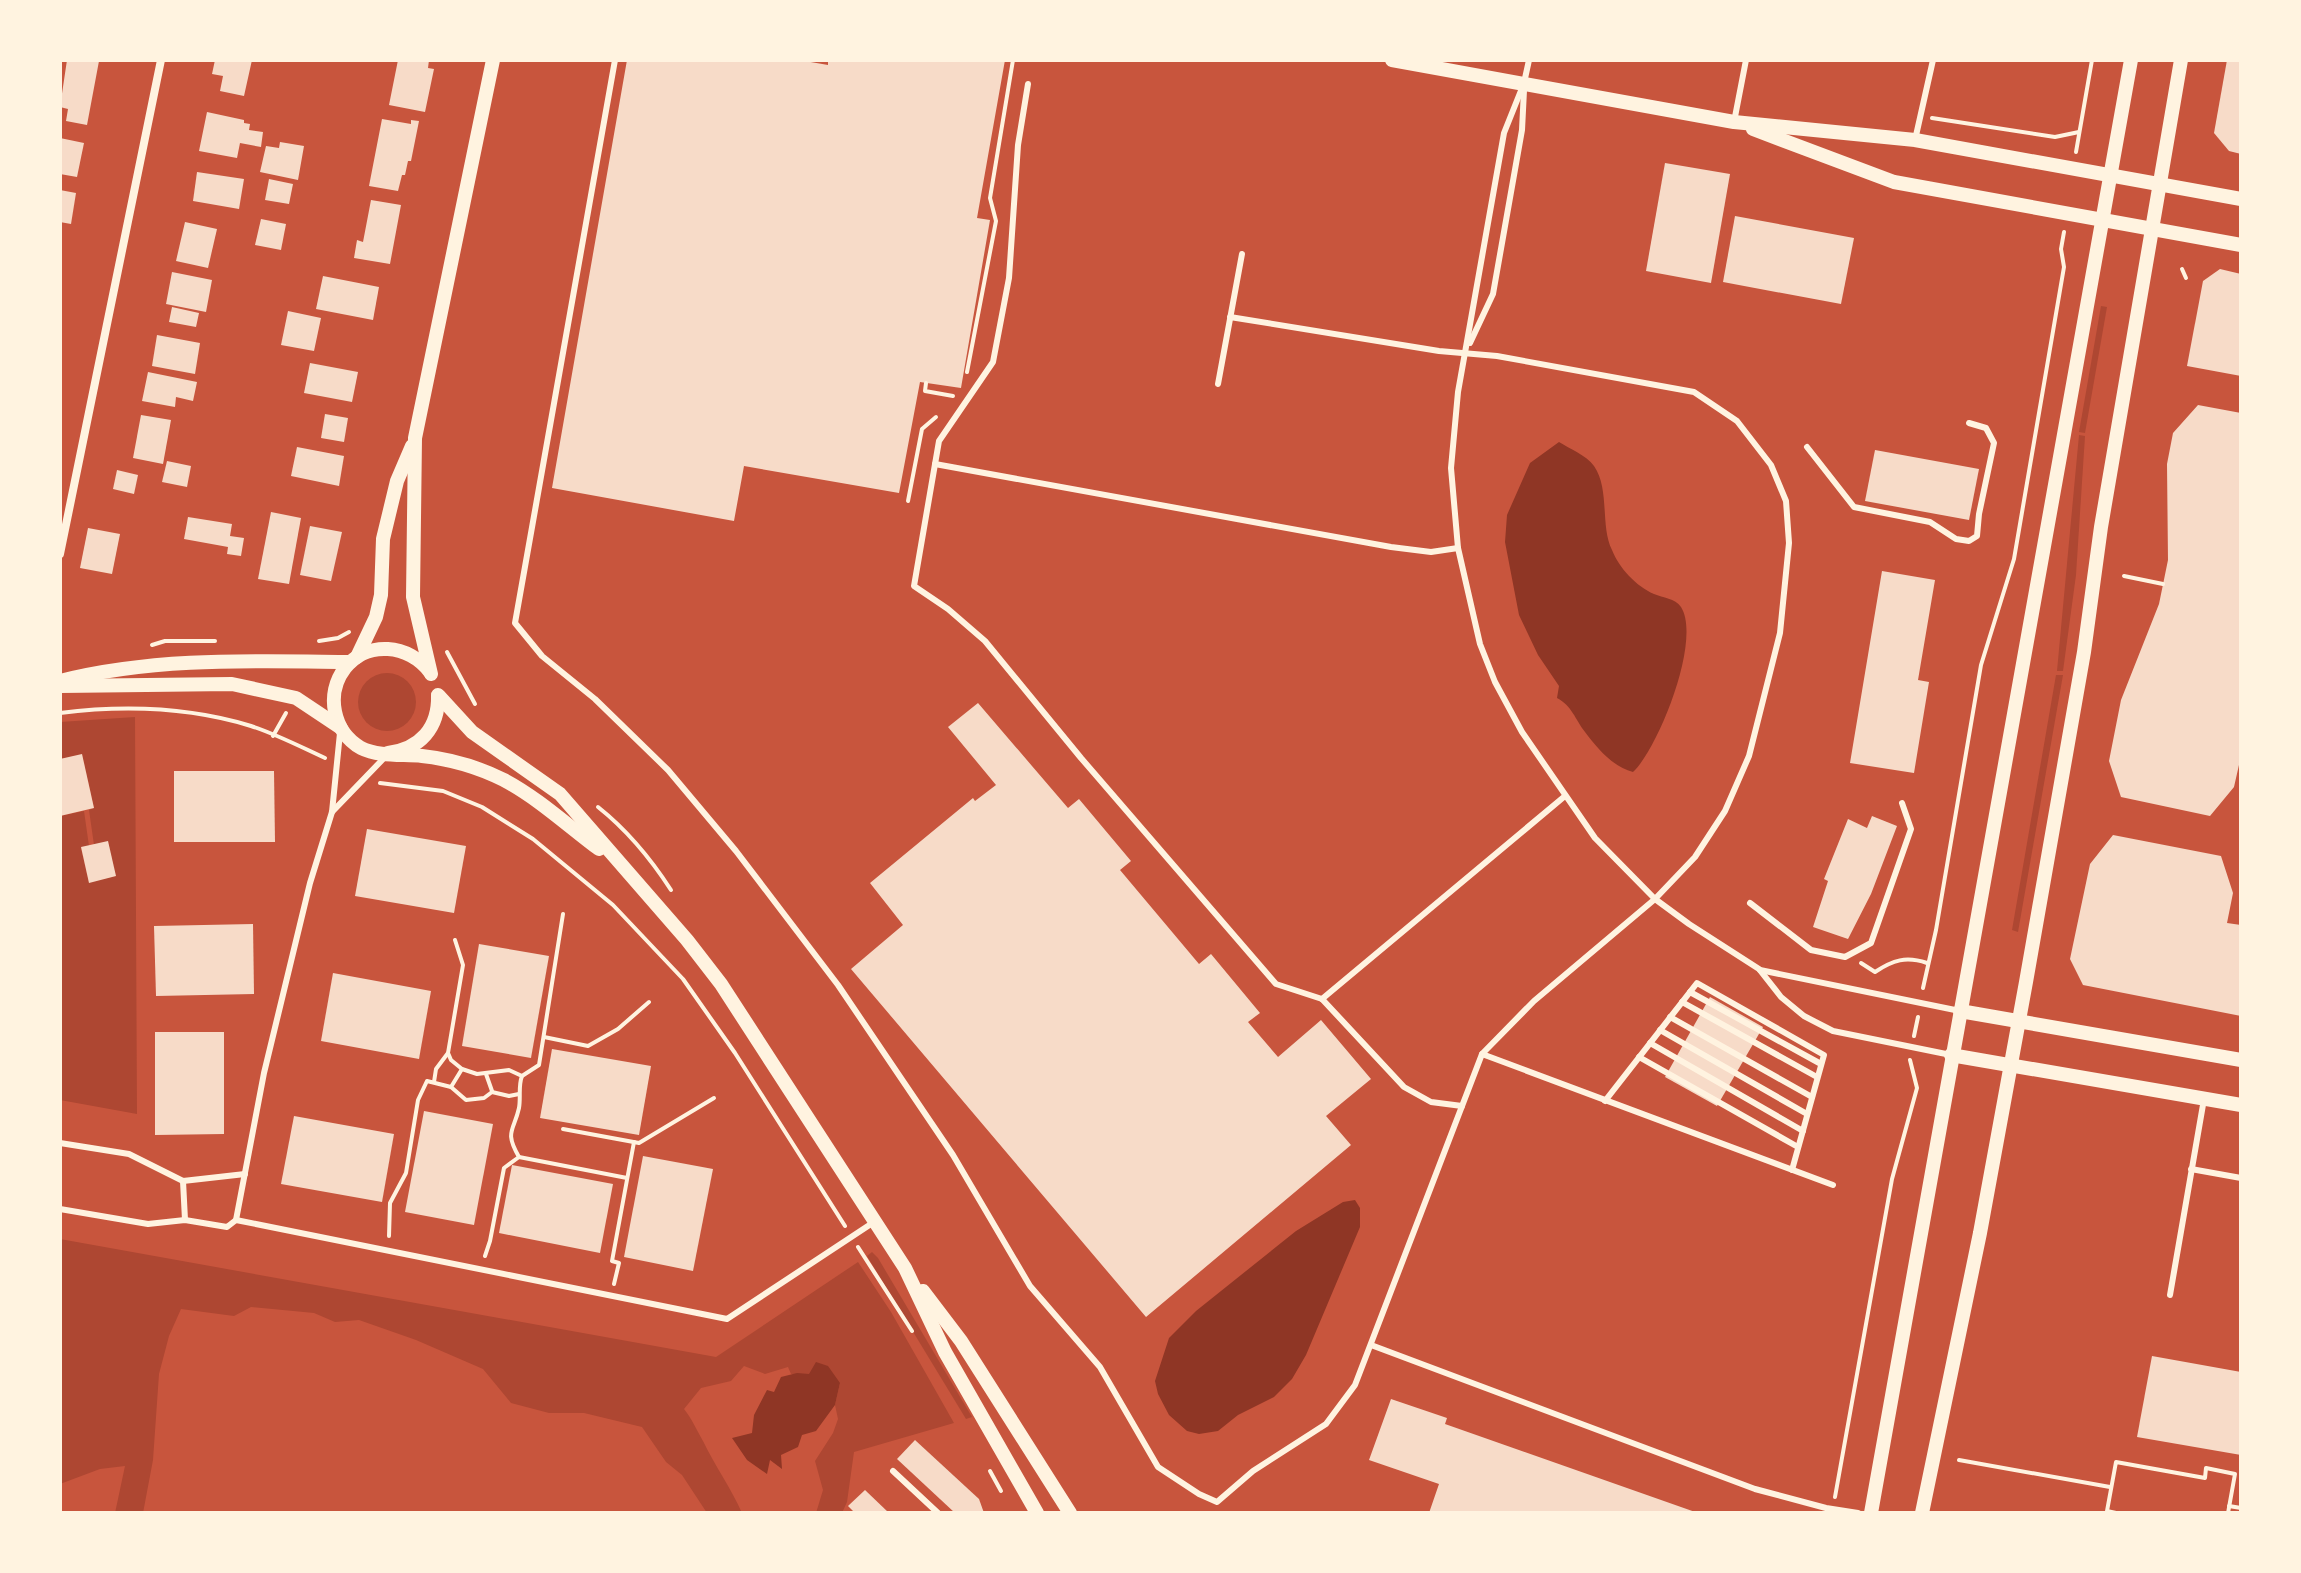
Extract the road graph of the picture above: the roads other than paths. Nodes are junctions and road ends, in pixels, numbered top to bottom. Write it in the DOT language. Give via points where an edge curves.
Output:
graph roads {
  1 [pos="161,60"];
  2 [pos="493,60"];
  3 [pos="615,60"];
  4 [pos="1392,60"];
  5 [pos="1529,60"];
  6 [pos="1746,60"];
  7 [pos="1933,60"];
  8 [pos="2131,60"];
  9 [pos="2181,60"];
  10 [pos="1524,83"];
  11 [pos="1028,84"];
  12 [pos="1734,122"];
  13 [pos="1915,140"];
  14 [pos="2109,175"];
  15 [pos="2159,184"];
  16 [pos="2241,199"];
  17 [pos="2101,219"];
  18 [pos="2151,228"];
  19 [pos="2241,245"];
  20 [pos="1242,254"];
  21 [pos="1230,317"];
  22 [pos="1465,353"];
  23 [pos="1218,384"];
  24 [pos="1969,423"];
  25 [pos="415,438"];
  26 [pos="1807,447"];
  27 [pos="935,464"];
  28 [pos="1458,548"];
  29 [pos="60,554"];
  30 [pos="354,660"];
  31 [pos="431,674"];
  32 [pos="60,684"];
  33 [pos="439,696"];
  34 [pos="341,728"];
  35 [pos="388,753"];
  36 [pos="1565,796"];
  37 [pos="1902,803"];
  38 [pos="332,812"];
  39 [pos="618,863"];
  40 [pos="1655,899"];
  41 [pos="1750,903"];
  42 [pos="1759,969"];
  43 [pos="1322,999"];
  44 [pos="1682,1002"];
  45 [pos="1960,1011"];
  46 [pos="1670,1017"];
  47 [pos="2019,1022"];
  48 [pos="1660,1030"];
  49 [pos="1650,1043"];
  50 [pos="1482,1054"];
  51 [pos="1951,1055"];
  52 [pos="1639,1057"];
  53 [pos="2241,1060"];
  54 [pos="2011,1066"];
  55 [pos="1817,1077"];
  56 [pos="1812,1097"];
  57 [pos="2204,1099"];
  58 [pos="1605,1101"];
  59 [pos="2241,1105"];
  60 [pos="1462,1106"];
  61 [pos="1807,1114"];
  62 [pos="1803,1131"];
  63 [pos="60,1143"];
  64 [pos="1798,1147"];
  65 [pos="2191,1169"];
  66 [pos="1792,1170"];
  67 [pos="245,1174"];
  68 [pos="2241,1178"];
  69 [pos="183,1181"];
  70 [pos="1833,1185"];
  71 [pos="60,1209"];
  72 [pos="185,1220"];
  73 [pos="236,1220"];
  74 [pos="876,1220"];
  75 [pos="905,1268"];
  76 [pos="2170,1295"];
  77 [pos="1371,1345"];
  78 [pos="893,1471"];
  79 [pos="938,1513"];
  80 [pos="1037,1513"];
  81 [pos="1070,1513"];
  82 [pos="1858,1513"];
  83 [pos="1871,1513"];
  84 [pos="1922,1513"];
  1 -- 29 [label="street"];
  2 -- 25 [label="street"];
  3 -- 77 [label="lane" via="515,623 542,656 668,770 838,985 953,1155 1030,1286 1100,1367 1158,1467 1217,1502 1253,1471 1326,1424 1355,1385"];
  4 -- 10 [label="street"];
  5 -- 10 [label="lane"];
  6 -- 12 [label="lane"];
  7 -- 13 [label="lane"];
  8 -- 14 [label="street"];
  9 -- 15 [label="street"];
  10 -- 12 [label="street"];
  10 -- 22 [label="lane" via="1504,133"];
  10 -- 22 [label="lane" via="1522,130 1493,294"];
  11 -- 27 [label="lane" via="1018,145 1009,278 993,362 939,441"];
  12 -- 13 [label="street"];
  12 -- 17 [label="street" via="1894,182"];
  13 -- 14 [label="street"];
  14 -- 15 [label="street"];
  14 -- 17 [label="street"];
  15 -- 16 [label="street"];
  15 -- 18 [label="street"];
  17 -- 18 [label="street"];
  17 -- 45 [label="street"];
  18 -- 19 [label="street"];
  18 -- 47 [label="street"];
  20 -- 21 [label="lane"];
  21 -- 22 [label="lane"];
  21 -- 23 [label="lane"];
  22 -- 28 [label="lane" via="1451,468"];
  22 -- 40 [label="lane" via="1694,392 1737,421 1771,465 1786,501 1789,543 1780,633 1749,756 1725,811 1695,857"];
  24 -- 26 [label="lane" via="1986,428 1994,443 1977,536 1969,541 1930,522 1854,507"];
  25 -- 30 [label="street" via="386,528 376,617"];
  25 -- 31 [label="street" via="413,597"];
  27 -- 28 [label="lane" via="1391,547 1431,552"];
  27 -- 43 [label="lane" via="914,586 985,641 1276,984"];
  28 -- 36 [label="lane" via="1480,644 1495,682"];
  30 -- 31 [label="street" via="378,649 398,650"];
  30 -- 32 [label="street" via="172,663 106,670"];
  30 -- 34 [label="street" via="339,678 334,696"];
  31 -- 33 [label="street"];
  32 -- 34 [label="street" via="232,684 296,698"];
  33 -- 35 [label="street" via="426,736"];
  33 -- 39 [label="street" via="472,732 560,794"];
  34 -- 35 [label="street" via="361,747"];
  34 -- 38 [label="lane"];
  35 -- 38 [label="lane"];
  35 -- 39 [label="street" via="451,760 506,781"];
  36 -- 40 [label="lane" via="1595,838"];
  36 -- 43 [label="lane"];
  37 -- 41 [label="lane" via="1911,829 1871,943 1845,957 1811,950"];
  38 -- 67 [label="lane" via="264,1073"];
  39 -- 74 [label="street" via="721,984"];
  40 -- 42 [label="lane"];
  40 -- 50 [label="lane" via="1534,1001"];
  42 -- 45 [label="lane"];
  42 -- 51 [label="lane" via="1781,997 1833,1031"];
  43 -- 60 [label="lane" via="1404,1087 1431,1102"];
  44 -- 46 [label="lane"];
  44 -- 55 [label="lane"];
  44 -- 55 [label="lane" via="1697,983 1824,1055"];
  45 -- 47 [label="street"];
  45 -- 51 [label="street"];
  46 -- 48 [label="lane"];
  46 -- 56 [label="lane"];
  47 -- 53 [label="street"];
  47 -- 54 [label="street"];
  48 -- 49 [label="lane"];
  48 -- 61 [label="lane"];
  49 -- 52 [label="lane"];
  49 -- 62 [label="lane"];
  50 -- 58 [label="lane"];
  50 -- 60 [label="lane"];
  51 -- 54 [label="street"];
  51 -- 83 [label="street"];
  52 -- 58 [label="lane"];
  52 -- 64 [label="lane"];
  54 -- 57 [label="street"];
  54 -- 84 [label="street"];
  55 -- 56 [label="lane"];
  56 -- 61 [label="lane"];
  57 -- 59 [label="street"];
  57 -- 65 [label="lane"];
  58 -- 66 [label="lane"];
  60 -- 77 [label="lane"];
  61 -- 62 [label="lane"];
  62 -- 64 [label="lane"];
  63 -- 69 [label="lane" via="129,1154"];
  64 -- 66 [label="lane"];
  65 -- 68 [label="lane"];
  65 -- 76 [label="lane"];
  66 -- 70 [label="lane"];
  67 -- 69 [label="lane"];
  67 -- 73 [label="lane"];
  69 -- 72 [label="lane"];
  71 -- 72 [label="lane" via="148,1224"];
  72 -- 73 [label="lane" via="227,1227"];
  73 -- 74 [label="lane" via="727,1319"];
  74 -- 75 [label="street"];
  75 -- 80 [label="street" via="945,1352"];
  75 -- 81 [label="street" via="961,1341"];
  77 -- 82 [label="lane" via="1755,1489"];
  78 -- 79 [label="lane"];
}
